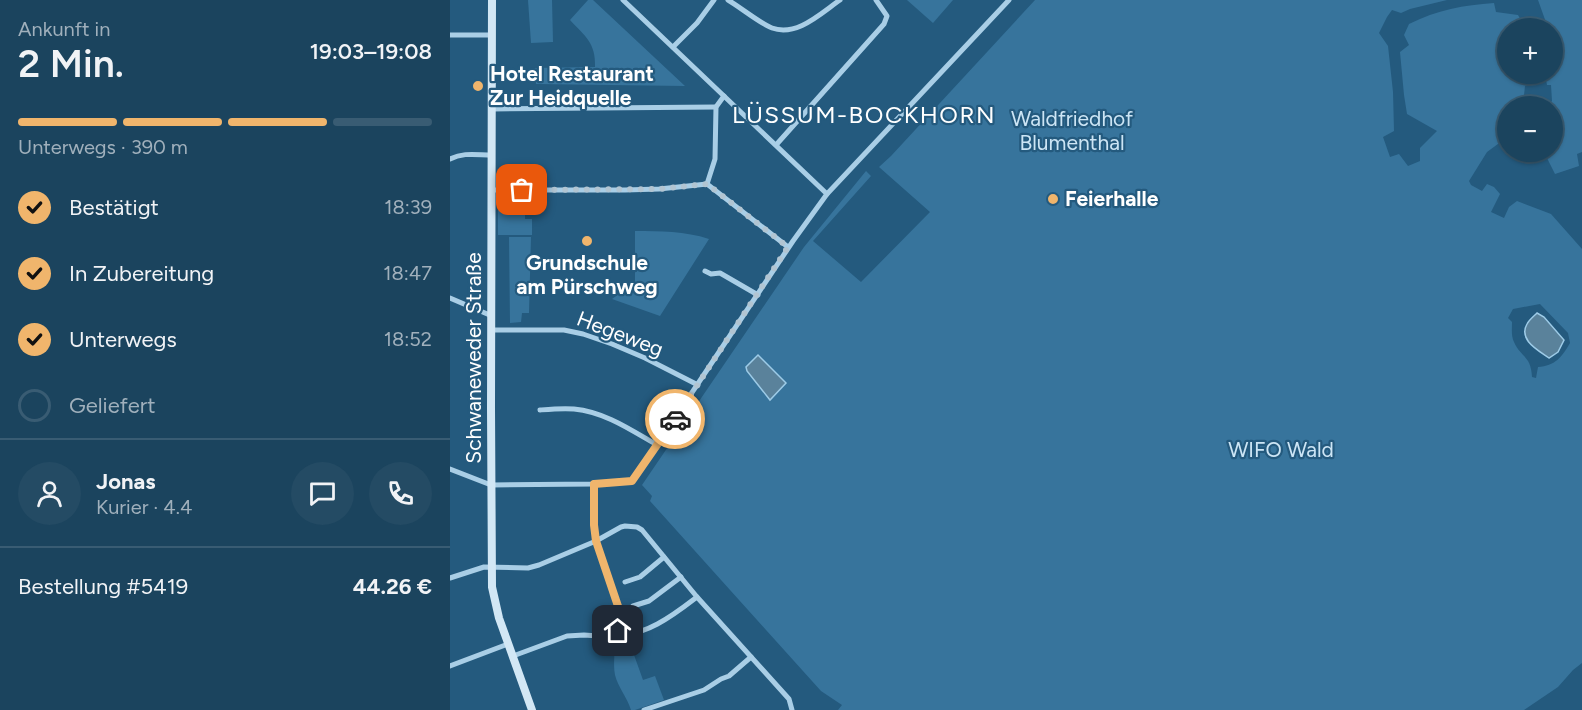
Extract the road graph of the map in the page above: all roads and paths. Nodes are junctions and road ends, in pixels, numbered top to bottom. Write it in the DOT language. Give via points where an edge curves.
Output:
graph roads {
  1 [pos="492,0"];
  2 [pos="623,0"];
  3 [pos="714,0"];
  4 [pos="728,0"];
  5 [pos="840,0"];
  6 [pos="876,0"];
  7 [pos="1009,0"];
  8 [pos="450,35"];
  9 [pos="492,35"];
  10 [pos="673,47"];
  11 [pos="724,96"];
  12 [pos="716,107"];
  13 [pos="492,109"];
  14 [pos="776,145"];
  15 [pos="492,155"];
  16 [pos="450,159"];
  17 [pos="707,184"];
  18 [pos="492,190"];
  19 [pos="827,194"];
  20 [pos="788,247"];
  21 [pos="705,271"];
  22 [pos="758,295"];
  23 [pos="450,298"];
  24 [pos="492,316"];
  25 [pos="492,330"];
  26 [pos="698,385"];
  27 [pos="540,410"];
  28 [pos="657,445"];
  29 [pos="450,469"];
  30 [pos="594,484"];
  31 [pos="491,485"];
  32 [pos="596,541"];
  33 [pos="664,557"];
  34 [pos="491,567"];
  35 [pos="681,577"];
  36 [pos="450,578"];
  37 [pos="625,582"];
  38 [pos="697,597"];
  39 [pos="633,606"];
  40 [pos="618,631"];
  41 [pos="508,644"];
  42 [pos="513,656"];
  43 [pos="752,657"];
  44 [pos="450,666"];
  45 [pos="532,710"];
  46 [pos="644,710"];
  47 [pos="792,710"];
  1 -- 9 [label="main road, Schwaneweder Straße"];
  2 -- 10 [label="street"];
  3 -- 10 [label="street"];
  4 -- 5 [label="street" via="768,26 785,30 801,26"];
  6 -- 14 [label="street" via="887,16 884,24"];
  7 -- 19 [label="street"];
  8 -- 9 [label="street"];
  9 -- 13 [label="main road, Schwaneweder Straße"];
  10 -- 11 [label="street"];
  11 -- 12 [label="street"];
  11 -- 14 [label="street"];
  12 -- 13 [label="street"];
  12 -- 17 [label="street" via="715,159"];
  13 -- 15 [label="main road, Schwaneweder Straße"];
  14 -- 19 [label="street"];
  15 -- 16 [label="street" via="463,154"];
  15 -- 18 [label="main road, Schwaneweder Straße"];
  17 -- 18 [label="street" via="625,190"];
  17 -- 20 [label="street"];
  18 -- 24 [label="main road, Schwaneweder Straße"];
  19 -- 20 [label="street"];
  20 -- 22 [label="street"];
  21 -- 22 [label="street" via="720,273"];
  22 -- 26 [label="street"];
  23 -- 24 [label="street"];
  24 -- 25 [label="main road, Schwaneweder Straße"];
  25 -- 26 [label="street, Hegeweg" via="564,330 583,334 645,358"];
  25 -- 31 [label="main road, Schwaneweder Straße"];
  26 -- 28 [label="street"];
  27 -- 28 [label="street" via="588,411 624,425"];
  28 -- 30 [label="street" via="632,481"];
  29 -- 31 [label="street"];
  30 -- 31 [label="street"];
  30 -- 32 [label="street"];
  31 -- 34 [label="main road, Schwaneweder Straße"];
  32 -- 33 [label="street" via="621,527 637,527"];
  32 -- 34 [label="street" via="528,568"];
  32 -- 40 [label="street" via="622,618"];
  33 -- 35 [label="street"];
  33 -- 37 [label="street" via="640,577"];
  34 -- 36 [label="street"];
  34 -- 41 [label="main road, Schwaneweder Straße" via="494,600"];
  35 -- 38 [label="street"];
  35 -- 39 [label="street" via="649,601"];
  38 -- 40 [label="street" via="652,627 628,634"];
  38 -- 43 [label="street"];
  40 -- 42 [label="street" via="613,637 567,636"];
  41 -- 42 [label="main road, Schwaneweder Straße"];
  41 -- 44 [label="street"];
  42 -- 45 [label="main road, Schwaneweder Straße"];
  43 -- 46 [label="street" via="702,691"];
  43 -- 47 [label="street" via="789,699"];
}
